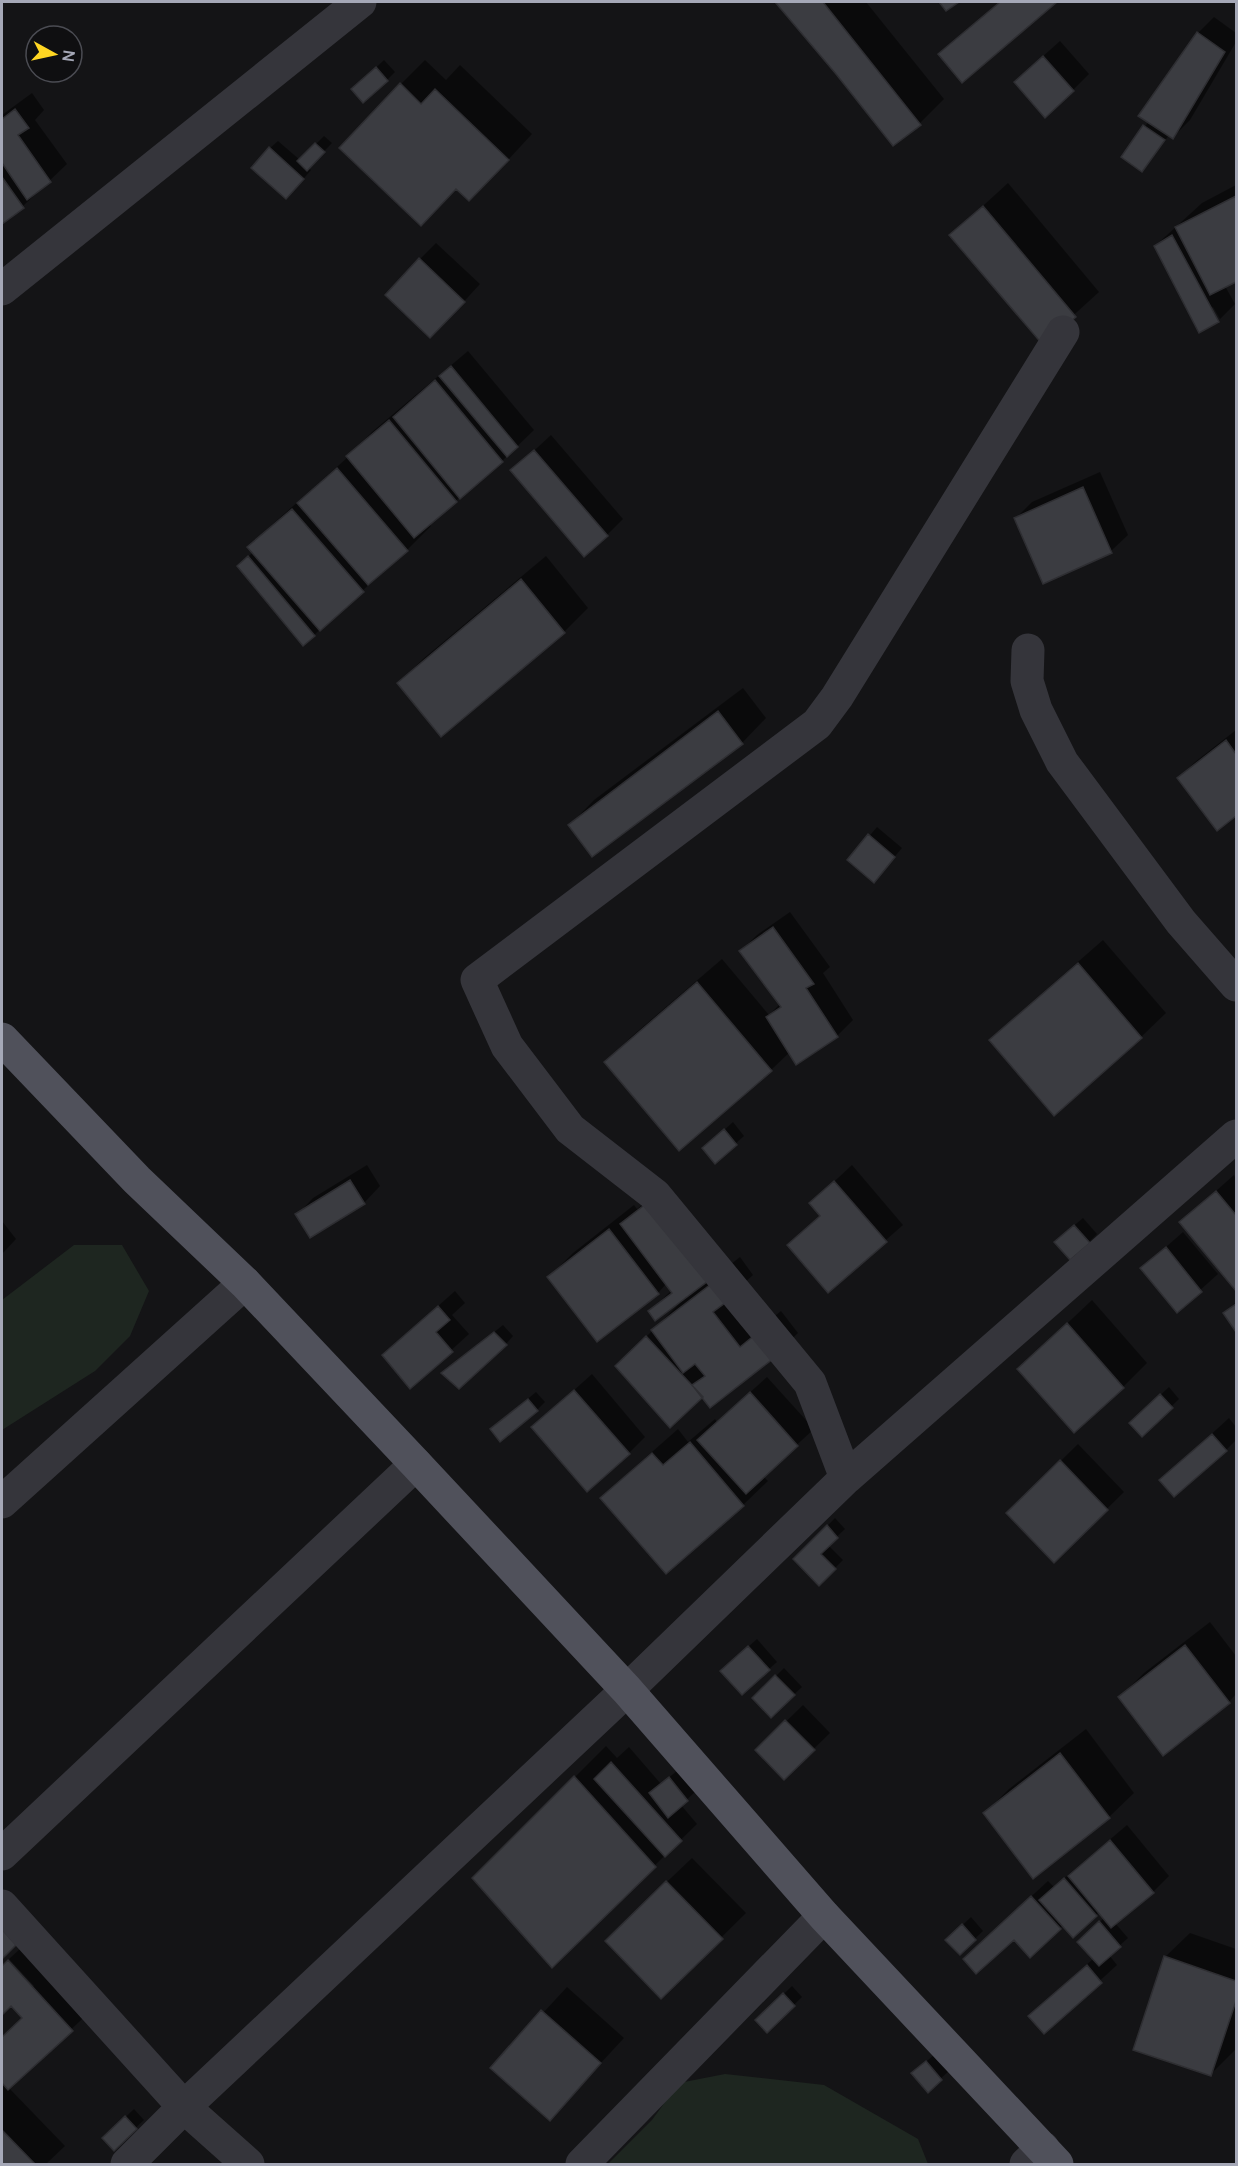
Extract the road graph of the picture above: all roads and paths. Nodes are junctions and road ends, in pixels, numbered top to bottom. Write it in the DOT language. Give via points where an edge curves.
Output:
graph roads {
  1 [pos="360,2"];
  2 [pos="2,289"];
  3 [pos="1063,332"];
  4 [pos="1028,650"];
  5 [pos="1236,985"];
  6 [pos="2,1039"];
  7 [pos="1236,1136"];
  8 [pos="245,1283"];
  9 [pos="416,1464"];
  10 [pos="846,1478"];
  11 [pos="2,1502"];
  12 [pos="627,1690"];
  13 [pos="2,1854"];
  14 [pos="2,1906"];
  15 [pos="824,1916"];
  16 [pos="184,2107"];
  17 [pos="1042,2159"];
  18 [pos="127,2164"];
  19 [pos="248,2164"];
  20 [pos="582,2164"];
  1 -- 2 [label="street"];
  3 -- 10 [label="street" via="817,724 477,980 507,1046 570,1129 655,1195 810,1383"];
  4 -- 5 [label="street" via="1027,681 1036,710 1062,762 1181,922"];
  6 -- 8 [label="main road" via="137,1180"];
  7 -- 10 [label="street"];
  8 -- 9 [label="main road"];
  8 -- 11 [label="street"];
  9 -- 12 [label="main road"];
  9 -- 13 [label="street"];
  10 -- 12 [label="street"];
  12 -- 15 [label="main road"];
  12 -- 16 [label="street"];
  14 -- 16 [label="street"];
  15 -- 17 [label="main road"];
  15 -- 20 [label="street"];
  16 -- 18 [label="street"];
  16 -- 19 [label="street"];
}
